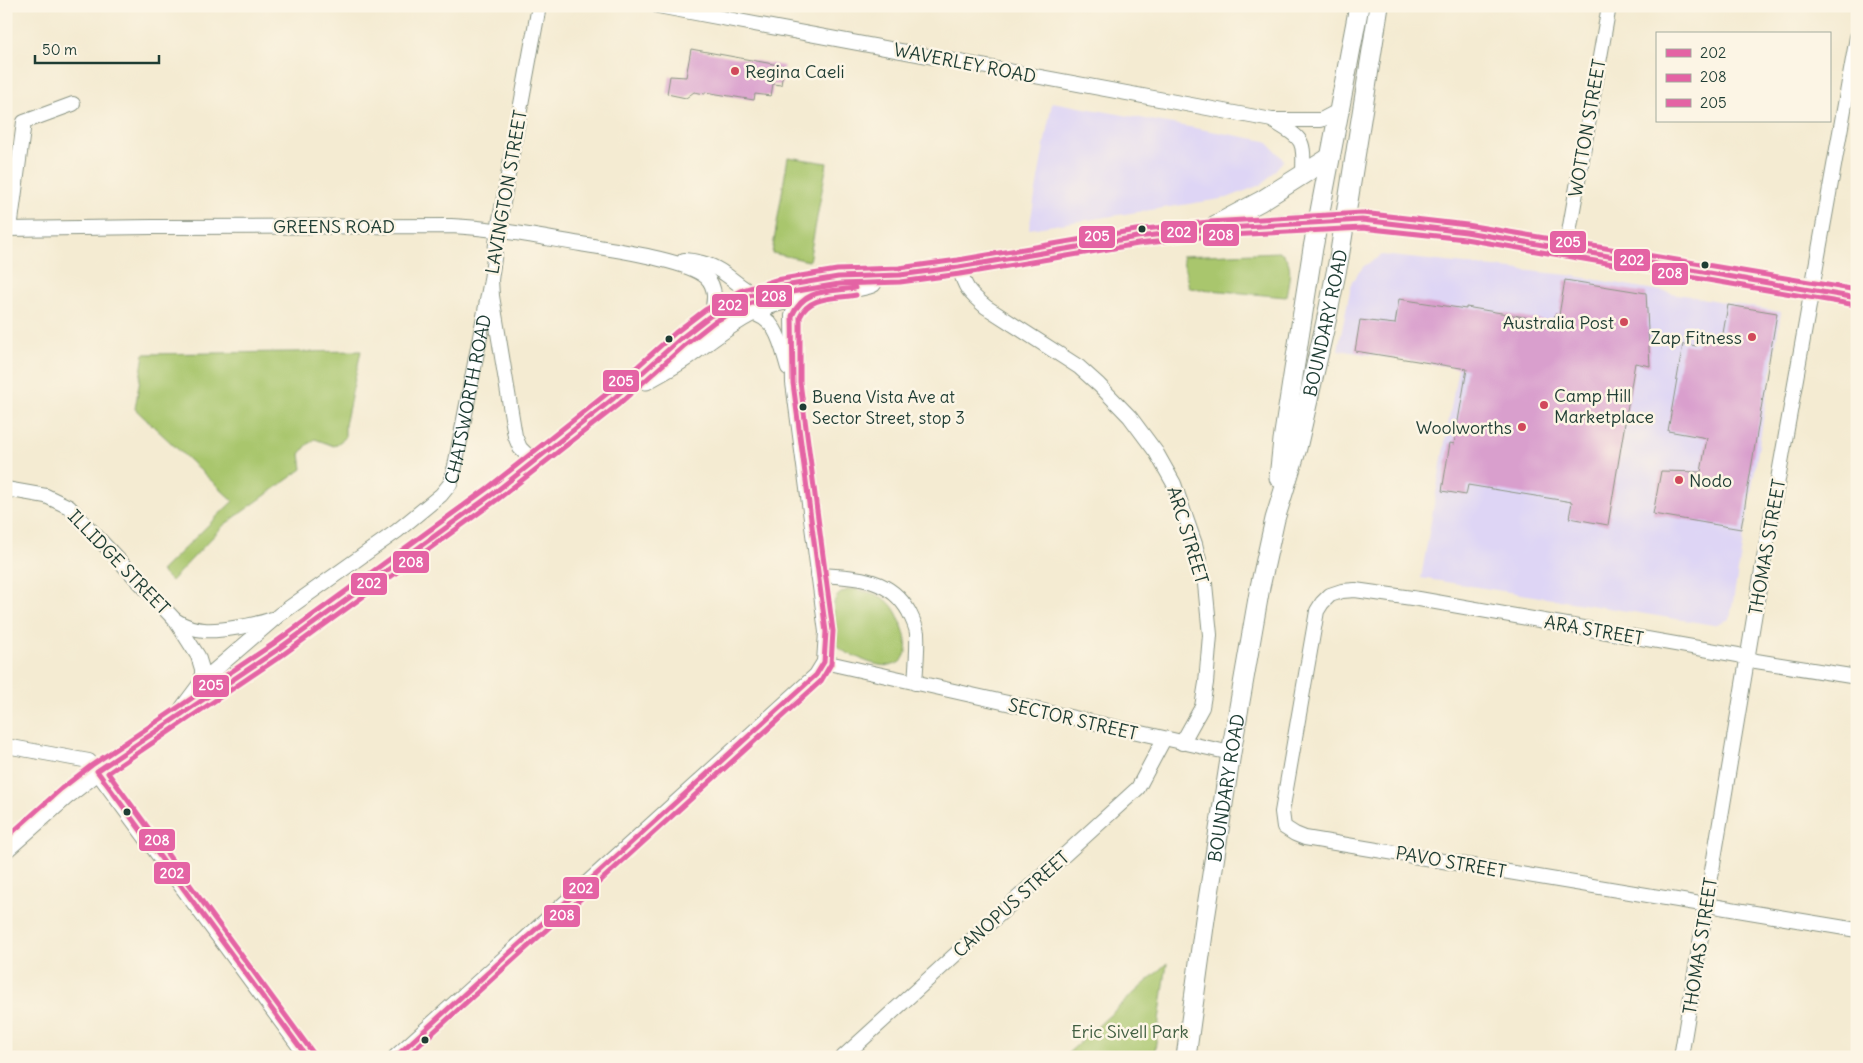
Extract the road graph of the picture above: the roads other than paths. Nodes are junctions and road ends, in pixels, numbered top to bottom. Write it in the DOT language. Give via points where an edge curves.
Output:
graph roads {
  1 [pos="539,6"];
  2 [pos="658,6"];
  3 [pos="1359,6"];
  4 [pos="1379,6"];
  5 [pos="1609,6"];
  6 [pos="1857,37"];
  7 [pos="73,104"];
  8 [pos="1338,111"];
  9 [pos="1272,120"];
  10 [pos="1329,158"];
  11 [pos="1302,174"];
  12 [pos="1345,220"];
  13 [pos="1318,222"];
  14 [pos="1209,229"];
  15 [pos="8,230"];
  16 [pos="498,230"];
  17 [pos="1566,249"];
  18 [pos="659,259"];
  19 [pos="959,267"];
  20 [pos="900,275"];
  21 [pos="491,280"];
  22 [pos="1811,291"];
  23 [pos="754,294"];
  24 [pos="806,295"];
  25 [pos="1857,298"];
  26 [pos="750,313"];
  27 [pos="710,316"];
  28 [pos="793,383"];
  29 [pos="614,398"];
  30 [pos="533,461"];
  31 [pos="6,489"];
  32 [pos="1275,519"];
  33 [pos="818,575"];
  34 [pos="1330,595"];
  35 [pos="279,615"];
  36 [pos="174,620"];
  37 [pos="1747,658"];
  38 [pos="824,662"];
  39 [pos="1857,677"];
  40 [pos="202,681"];
  41 [pos="915,683"];
  42 [pos="174,720"];
  43 [pos="1164,739"];
  44 [pos="1182,743"];
  45 [pos="6,746"];
  46 [pos="1231,753"];
  47 [pos="97,771"];
  48 [pos="6,848"];
  49 [pos="1706,905"];
  50 [pos="1857,930"];
  51 [pos="307,1057"];
  52 [pos="395,1057"];
  53 [pos="843,1057"];
  54 [pos="1186,1057"];
  55 [pos="1681,1057"];
  1 -- 16 [label="street, LAVINGTON STREET"];
  2 -- 9 [label="street, WAVERLEY ROAD"];
  3 -- 8 [label="main road, BOUNDARY ROAD"];
  4 -- 12 [label="main road, BOUNDARY ROAD"];
  5 -- 17 [label="street, WOTTON STREET"];
  6 -- 22 [label="street, THOMAS STREET"];
  7 -- 15 [label="street" via="24,122"];
  8 -- 9 [label="street, WAVERLEY ROAD" via="1321,120"];
  8 -- 10 [label="main road, BOUNDARY ROAD"];
  9 -- 11 [label="street, WAVERLEY ROAD" via="1297,136 1304,148"];
  10 -- 11 [label="main road, CHATSWORTH ROAD"];
  10 -- 13 [label="main road, BOUNDARY ROAD"];
  11 -- 14 [label="main road, CHATSWORTH ROAD" via="1262,201"];
  12 -- 13 [label="main road, CHATSWORTH ROAD"];
  12 -- 17 [label="street" via="1374,220"];
  12 -- 32 [label="main road, BOUNDARY ROAD" via="1301,430"];
  13 -- 14 [label="main road, CHATSWORTH ROAD"];
  13 -- 32 [label="main road, BOUNDARY ROAD" via="1283,440"];
  14 -- 19 [label="main road, CHATSWORTH ROAD" via="1137,237"];
  15 -- 16 [label="street, GREENS ROAD" via="451,226"];
  16 -- 18 [label="street, GREENS ROAD"];
  16 -- 21 [label="street, LAVINGTON STREET"];
  17 -- 22 [label="street"];
  18 -- 23 [label="street, GREENS ROAD" via="710,266"];
  18 -- 27 [label="street, GREENS ROAD" via="707,277 714,294"];
  19 -- 20 [label="main road, CHATSWORTH ROAD"];
  19 -- 44 [label="street, ARC STREET" via="965,286 979,301 1079,367 1099,384 1130,417 1156,452 1174,484 1201,568 1210,635 1202,707"];
  20 -- 23 [label="main road, CHATSWORTH ROAD" via="838,277"];
  20 -- 24 [label="main road, CHATSWORTH ROAD" via="868,285"];
  21 -- 30 [label="street, LAVINGTON STREET" via="515,436 520,448"];
  21 -- 35 [label="street, CHATSWORTH ROAD" via="455,466 448,487 408,522"];
  22 -- 25 [label="street"];
  22 -- 37 [label="street, THOMAS STREET"];
  23 -- 27 [label="main road, CHATSWORTH ROAD"];
  24 -- 26 [label="main road, CHATSWORTH ROAD" via="782,300"];
  24 -- 28 [label="street" via="792,316"];
  26 -- 28 [label="street" via="773,326"];
  26 -- 29 [label="main road, CHATSWORTH ROAD" via="687,356"];
  27 -- 29 [label="main road, CHATSWORTH ROAD"];
  28 -- 33 [label="street"];
  29 -- 30 [label="main road, CHATSWORTH ROAD"];
  30 -- 42 [label="main road, CHATSWORTH ROAD" via="494,493 277,650"];
  31 -- 36 [label="street, ILLIDGE STREET" via="46,496 69,507"];
  32 -- 46 [label="main road, BOUNDARY ROAD"];
  33 -- 38 [label="street" via="826,632"];
  33 -- 41 [label="street" via="853,577 881,584 902,599 917,632"];
  34 -- 37 [label="street, ARA STREET" via="1355,590 1419,599"];
  34 -- 49 [label="street, PAVO STREET" via="1318,611 1282,812 1284,827 1305,838"];
  35 -- 36 [label="street, ILLIDGE STREET" via="262,622 212,632 196,630"];
  35 -- 40 [label="street, CHATSWORTH ROAD"];
  36 -- 40 [label="street, ILLIDGE STREET" via="198,656"];
  37 -- 39 [label="street, ARA STREET"];
  37 -- 49 [label="street, THOMAS STREET"];
  38 -- 41 [label="street, SECTOR STREET"];
  38 -- 52 [label="street" via="816,675"];
  40 -- 42 [label="street, CHATSWORTH ROAD"];
  41 -- 43 [label="street, SECTOR STREET"];
  42 -- 47 [label="main road, CHATSWORTH ROAD"];
  43 -- 44 [label="street, SECTOR STREET"];
  43 -- 53 [label="street, CANOPUS STREET" via="1138,788"];
  44 -- 46 [label="street, SECTOR STREET"];
  45 -- 47 [label="street" via="89,761"];
  46 -- 54 [label="main road, BOUNDARY ROAD"];
  47 -- 48 [label="main road, CHATSWORTH ROAD"];
  47 -- 51 [label="street"];
  49 -- 50 [label="street, PAVO STREET"];
  49 -- 55 [label="street, THOMAS STREET"];
}
